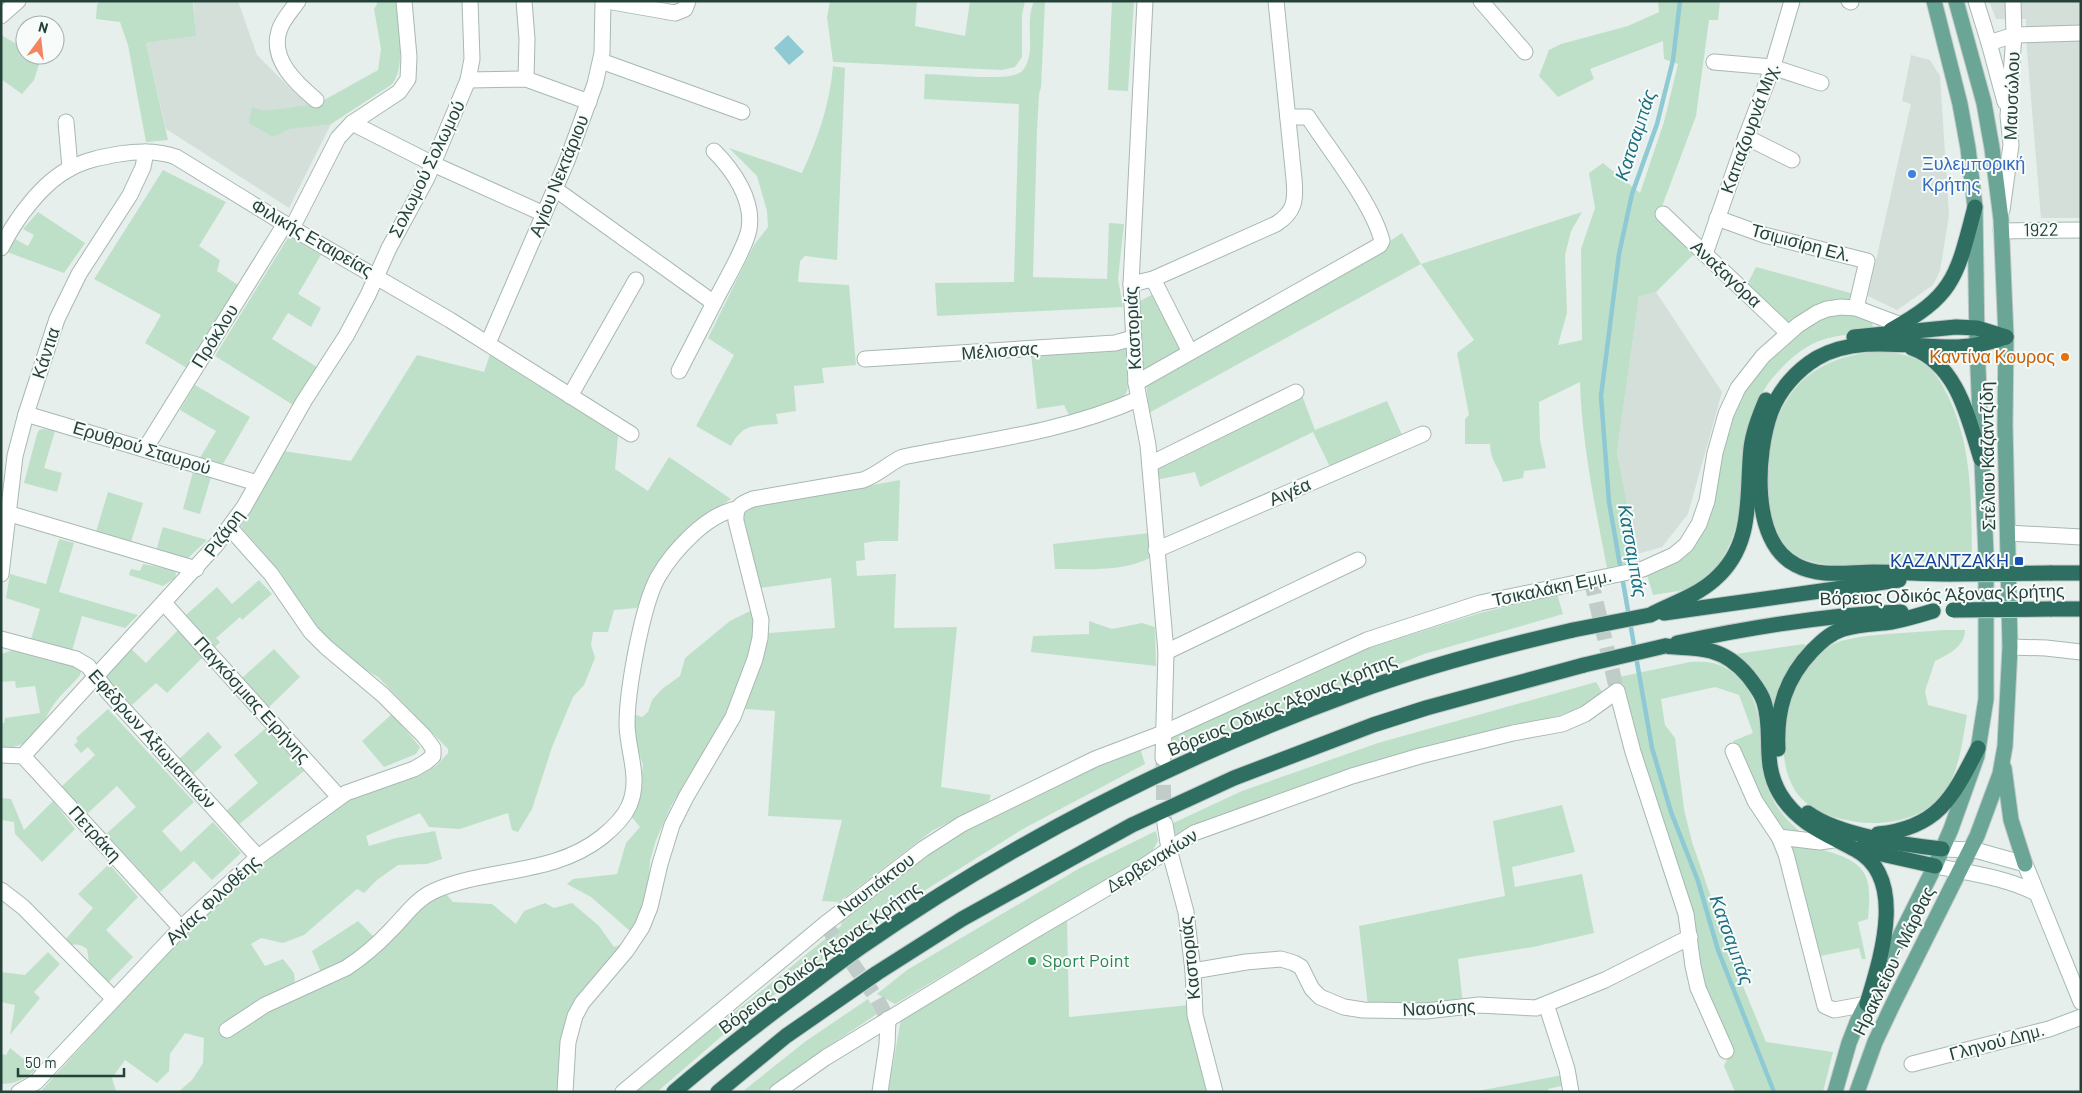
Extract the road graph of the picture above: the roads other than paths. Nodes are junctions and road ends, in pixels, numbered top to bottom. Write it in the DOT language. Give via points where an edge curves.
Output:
graph roads {
  1 [pos="18,1"];
  2 [pos="298,1"];
  3 [pos="404,1"];
  4 [pos="470,1"];
  5 [pos="524,1"];
  6 [pos="603,1"];
  7 [pos="607,1"];
  8 [pos="688,1"];
  9 [pos="1145,1"];
  10 [pos="1276,1"];
  11 [pos="1481,1"];
  12 [pos="1792,1"];
  13 [pos="1934,1"];
  14 [pos="1956,1"];
  15 [pos="1976,1"];
  16 [pos="2013,1"];
  17 [pos="1,16"];
  18 [pos="2081,33"];
  19 [pos="2014,36"];
  20 [pos="1989,42"];
  21 [pos="1525,52"];
  22 [pos="601,61"];
  23 [pos="1714,62"];
  24 [pos="1772,67"];
  25 [pos="526,79"];
  26 [pos="468,80"];
  27 [pos="1821,83"];
  28 [pos="316,100"];
  29 [pos="589,102"];
  30 [pos="742,112"];
  31 [pos="2008,116"];
  32 [pos="1288,117"];
  33 [pos="66,122"];
  34 [pos="352,124"];
  35 [pos="1746,137"];
  36 [pos="714,151"];
  37 [pos="146,152"];
  38 [pos="1792,160"];
  39 [pos="433,164"];
  40 [pos="70,168"];
  41 [pos="555,189"];
  42 [pos="1975,207"];
  43 [pos="544,214"];
  44 [pos="1664,214"];
  45 [pos="1717,218"];
  46 [pos="7,223"];
  47 [pos="2001,225"];
  48 [pos="289,226"];
  49 [pos="2081,230"];
  50 [pos="1,248"];
  51 [pos="1705,254"];
  52 [pos="376,276"];
  53 [pos="1153,279"];
  54 [pos="636,280"];
  55 [pos="1131,284"];
  56 [pos="714,303"];
  57 [pos="1856,308"];
  58 [pos="1901,325"];
  59 [pos="1977,328"];
  60 [pos="1788,333"];
  61 [pos="1886,333"];
  62 [pos="2006,337"];
  63 [pos="1133,338"];
  64 [pos="488,344"];
  65 [pos="1903,345"];
  66 [pos="1977,345"];
  67 [pos="1190,352"];
  68 [pos="865,359"];
  69 [pos="680,371"];
  70 [pos="1136,383"];
  71 [pos="1296,392"];
  72 [pos="570,396"];
  73 [pos="1138,399"];
  74 [pos="26,414"];
  75 [pos="631,434"];
  76 [pos="1423,434"];
  77 [pos="145,449"];
  78 [pos="8,455"];
  79 [pos="1980,459"];
  80 [pos="1150,464"];
  81 [pos="257,483"];
  82 [pos="736,509"];
  83 [pos="8,513"];
  84 [pos="230,528"];
  85 [pos="2008,533"];
  86 [pos="2081,537"];
  87 [pos="1156,550"];
  88 [pos="1358,560"];
  89 [pos="196,569"];
  90 [pos="2081,573"];
  91 [pos="1,574"];
  92 [pos="1950,574"];
  93 [pos="164,603"];
  94 [pos="2081,609"];
  95 [pos="1933,611"];
  96 [pos="1650,615"];
  97 [pos="1,639"];
  98 [pos="1665,646"];
  99 [pos="2010,647"];
  100 [pos="1166,652"];
  101 [pos="2081,652"];
  102 [pos="96,678"];
  103 [pos="1163,732"];
  104 [pos="1978,748"];
  105 [pos="1734,751"];
  106 [pos="1,755"];
  107 [pos="23,756"];
  108 [pos="1163,758"];
  109 [pos="2003,762"];
  110 [pos="339,797"];
  111 [pos="1165,824"];
  112 [pos="1863,834"];
  113 [pos="1779,837"];
  114 [pos="1833,840"];
  115 [pos="1850,847"];
  116 [pos="1169,849"];
  117 [pos="1942,849"];
  118 [pos="1970,849"];
  119 [pos="258,857"];
  120 [pos="2025,864"];
  121 [pos="1935,866"];
  122 [pos="1960,871"];
  123 [pos="1,890"];
  124 [pos="2036,893"];
  125 [pos="181,928"];
  126 [pos="1690,937"];
  127 [pos="1193,971"];
  128 [pos="114,999"];
  129 [pos="2081,1002"];
  130 [pos="1546,1004"];
  131 [pos="1867,1004"];
  132 [pos="2081,1017"];
  133 [pos="888,1019"];
  134 [pos="227,1030"];
  135 [pos="1726,1051"];
  136 [pos="1912,1064"];
  137 [pos="19,1092"];
  138 [pos="565,1092"];
  139 [pos="623,1092"];
  140 [pos="674,1092"];
  141 [pos="718,1092"];
  142 [pos="777,1092"];
  143 [pos="880,1092"];
  144 [pos="1215,1092"];
  145 [pos="1571,1092"];
  146 [pos="1835,1092"];
  147 [pos="1857,1092"];
  1 -- 17 [label="street"];
  2 -- 28 [label="street" via="279,29 279,50 288,74"];
  3 -- 34 [label="street, Πρόκλου" via="408,79 400,92"];
  4 -- 26 [label="street, Σολωμού Σολωμού" via="472,54"];
  5 -- 25 [label="street"];
  6 -- 22 [label="street, Αγίου Νεκτάριου"];
  7 -- 8 [label="street" via="675,13 685,10"];
  9 -- 55 [label="street, Καστοριάς"];
  10 -- 32 [label="street"];
  11 -- 21 [label="street"];
  12 -- 24 [label="street, Καπαζουρνά Μιχ."];
  13 -- 42 [label="main road, Στέλιου Καζαντζίδη" via="1960,104"];
  14 -- 47 [label="main road, Στέλιου Καζαντζίδη" via="1984,103"];
  15 -- 20 [label="street"];
  16 -- 19 [label="street, Μαυσώλου"];
  18 -- 19 [label="street"];
  19 -- 20 [label="street"];
  19 -- 31 [label="street, Μαυσώλου"];
  20 -- 31 [label="street"];
  22 -- 29 [label="street, Αγίου Νεκτάριου"];
  22 -- 30 [label="street"];
  23 -- 24 [label="street"];
  24 -- 27 [label="street"];
  24 -- 35 [label="street, Καπαζουρνά Μιχ."];
  25 -- 26 [label="street"];
  25 -- 29 [label="street"];
  26 -- 39 [label="street, Σολωμού Σολωμού"];
  29 -- 41 [label="street, Αγίου Νεκτάριου"];
  31 -- 47 [label="street, Μαυσώλου" via="2011,145"];
  32 -- 53 [label="street" via="1295,192 1290,213 1276,224"];
  32 -- 67 [label="street" via="1308,118 1358,193 1378,227 1382,241"];
  33 -- 40 [label="street"];
  34 -- 39 [label="street"];
  34 -- 48 [label="street, Πρόκλου" via="334,144"];
  35 -- 38 [label="street"];
  35 -- 45 [label="street, Καπαζουρνά Μιχ."];
  36 -- 56 [label="street" via="738,182 749,220 746,238"];
  37 -- 40 [label="street, Φιλικής Εταιρείας" via="94,159"];
  37 -- 48 [label="street, Φιλικής Εταιρείας" via="176,157"];
  37 -- 74 [label="street, Κάντια" via="130,195 64,301"];
  39 -- 43 [label="street"];
  39 -- 52 [label="street, Σολωμού Σολωμού"];
  40 -- 46 [label="street, Φιλικής Εταιρείας" via="57,176"];
  41 -- 43 [label="street, Αγίου Νεκτάριου"];
  41 -- 56 [label="street"];
  42 -- 58 [label="highway" via="1958,269 1948,287 1935,302"];
  42 -- 59 [label="main road, Στέλιου Καζαντζίδη"];
  43 -- 64 [label="street, Αγίου Νεκτάριου"];
  44 -- 51 [label="street, Αναξαγόρα"];
  45 -- 51 [label="street, Καπαζουρνά Μιχ."];
  45 -- 57 [label="street, Τσιμισίρη Ελ." via="1867,262"];
  46 -- 50 [label="street, Φιλικής Εταιρείας"];
  47 -- 49 [label="street, 1922"];
  47 -- 62 [label="main road, Στέλιου Καζαντζίδη"];
  48 -- 52 [label="street, Φιλικής Εταιρείας"];
  48 -- 77 [label="street, Πρόκλου"];
  51 -- 60 [label="street, Αναξαγόρα"];
  52 -- 64 [label="street, Φιλικής Εταιρείας"];
  52 -- 81 [label="street, Ριζάρη" via="346,336"];
  53 -- 55 [label="street"];
  53 -- 67 [label="street"];
  54 -- 72 [label="street"];
  55 -- 63 [label="street, Καστοριάς"];
  56 -- 69 [label="street"];
  57 -- 58 [label="street, Τσικαλάκη Εμμ."];
  57 -- 60 [label="street, Τσικαλάκη Εμμ." via="1821,311"];
  58 -- 61 [label="highway"];
  59 -- 61 [label="highway"];
  59 -- 62 [label="highway"];
  59 -- 66 [label="main road, Στέλιου Καζαντζίδη"];
  60 -- 103 [label="street, Τσικαλάκη Εμμ." via="1757,362 1734,397 1723,424 1702,515 1691,539 1674,555 1643,569 1461,608 1368,640"];
  61 -- 96 [label="highway" via="1845,339 1817,349 1798,360 1778,382 1763,407 1753,438 1748,514 1740,541 1724,571 1697,592"];
  62 -- 66 [label="highway"];
  62 -- 85 [label="main road, Στέλιου Καζαντζίδη"];
  63 -- 68 [label="street, Μέλισσας" via="1115,343"];
  63 -- 70 [label="street, Καστοριάς"];
  64 -- 72 [label="street, Φιλικής Εταιρείας"];
  65 -- 66 [label="highway"];
  65 -- 79 [label="highway" via="1924,353 1947,374 1962,403"];
  65 -- 92 [label="highway" via="1863,345 1838,350 1817,358 1800,370 1784,388 1771,411 1763,442 1760,482 1764,515 1773,540 1784,556 1806,570"];
  66 -- 79 [label="main road, Στέλιου Καζαντζίδη"];
  67 -- 70 [label="street"];
  70 -- 73 [label="street, Καστοριάς"];
  71 -- 80 [label="street"];
  72 -- 75 [label="street, Φιλικής Εταιρείας"];
  73 -- 80 [label="street, Καστοριάς"];
  73 -- 82 [label="street" via="1103,414 1061,425 904,457 863,480 753,500"];
  74 -- 77 [label="street, Ερυθρού Σταυρού"];
  74 -- 78 [label="street, Κάντια"];
  76 -- 87 [label="street, Αιγέα"];
  77 -- 81 [label="street, Ερυθρού Σταυρού"];
  78 -- 83 [label="street, Κάντια"];
  79 -- 104 [label="main road, Στέλιου Καζαντζίδη" via="1986,555 1986,699"];
  80 -- 87 [label="street, Καστοριάς"];
  81 -- 84 [label="street, Ριζάρη"];
  82 -- 134 [label="street" via="716,515 683,544 661,572 651,594 637,650 627,722 635,786 629,806 610,831 575,855 559,861 448,884 431,892 414,904 357,960 264,1006"];
  82 -- 138 [label="street" via="739,535 761,620 755,659 733,718 672,825 642,927 577,1012 568,1042"];
  83 -- 89 [label="street"];
  83 -- 91 [label="street, Κάντια"];
  84 -- 89 [label="street, Ριζάρη"];
  84 -- 110 [label="street, Αγίας Φιλοθέης" via="271,574 311,632 383,695 433,748 431,758 418,767"];
  85 -- 86 [label="street"];
  85 -- 99 [label="main road, Στέλιου Καζαντζίδη"];
  87 -- 100 [label="street, Καστοριάς"];
  88 -- 100 [label="street"];
  89 -- 93 [label="street, Ριζάρη"];
  90 -- 92 [label="highway, Βόρειος Οδικός Άξονας Κρήτης, bridge"];
  92 -- 96 [label="highway, Βόρειος Οδικός Άξονας Κρήτης"];
  93 -- 102 [label="street, Ριζάρη"];
  93 -- 110 [label="street, Παγκόσμιας Ειρήνης"];
  94 -- 95 [label="highway, Βόρειος Οδικός Άξονας Κρήτης, bridge"];
  95 -- 98 [label="highway, Βόρειος Οδικός Άξονας Κρήτης" via="1814,618"];
  95 -- 112 [label="highway" via="1833,633 1804,660 1783,695 1777,742 1785,785 1799,804 1818,820"];
  96 -- 140 [label="highway, Βόρειος Οδικός Άξονας Κρήτης, bridge" via="1468,656 1357,692 1218,748 1091,808 982,869 858,948"];
  97 -- 102 [label="street, Εφέδρων Αξιωματικών" via="81,660"];
  98 -- 114 [label="highway" via="1710,651 1733,661 1746,673 1764,703 1768,754 1776,786 1798,816"];
  98 -- 141 [label="highway, Βόρειος Οδικός Άξονας Κρήτης, bridge" via="1584,665 1373,725 1234,778 1132,825 962,919 877,973 786,1036"];
  99 -- 101 [label="street"];
  99 -- 109 [label="main road, Στέλιου Καζαντζίδη"];
  100 -- 103 [label="street, Καστοριάς"];
  102 -- 107 [label="street, Ριζάρη"];
  102 -- 119 [label="street, Εφέδρων Αξιωματικών"];
  103 -- 108 [label="street, Καστοριάς"];
  103 -- 139 [label="street, Ναυπάκτου" via="1095,759 946,834 825,924"];
  104 -- 112 [label="highway" via="1952,796 1933,815 1898,831"];
  104 -- 117 [label="main road, Στέλιου Καζαντζίδη" via="1967,788"];
  105 -- 113 [label="street" via="1755,801"];
  106 -- 107 [label="street"];
  107 -- 125 [label="street, Πετράκη"];
  109 -- 118 [label="main road, Στέλιου Καζαντζίδη"];
  109 -- 120 [label="main road" via="2011,820"];
  110 -- 119 [label="street, Αγίας Φιλοθέης"];
  111 -- 116 [label="street, Καστοριάς"];
  112 -- 117 [label="highway"];
  113 -- 114 [label="street" via="1820,842"];
  113 -- 131 [label="street" via="1825,1006 1834,1010"];
  114 -- 115 [label="highway"];
  115 -- 121 [label="highway"];
  115 -- 131 [label="highway" via="1862,853 1875,867 1886,904 1884,940"];
  116 -- 126 [label="street, Δερβενακίων" via="1194,833 1352,776 1430,753 1569,722 1618,691 1633,752 1685,908"];
  116 -- 127 [label="street, Καστοριάς" via="1186,912"];
  116 -- 133 [label="street, Δερβενακίων"];
  117 -- 118 [label="street"];
  117 -- 121 [label="main road, Στέλιου Καζαντζίδη"];
  118 -- 120 [label="street"];
  118 -- 122 [label="main road, Ηρακλείου - Μάρθας"];
  119 -- 125 [label="street, Αγίας Φιλοθέης"];
  120 -- 124 [label="street"];
  121 -- 122 [label="street"];
  121 -- 131 [label="main road, Ηρακλείου - Μάρθας"];
  122 -- 124 [label="street" via="2018,884"];
  122 -- 147 [label="main road, Ηρακλείου - Μάρθας" via="1892,1004"];
  123 -- 128 [label="street" via="23,907"];
  124 -- 129 [label="street"];
  125 -- 128 [label="street, Αγίας Φιλοθέης"];
  126 -- 130 [label="street, Ναούσης" via="1605,980"];
  126 -- 135 [label="street" via="1698,988"];
  127 -- 130 [label="street, Ναούσης" via="1281,960 1301,967 1320,997 1344,1007 1363,1010 1426,1011 1479,1006 1536,1008"];
  127 -- 144 [label="street, Καστοριάς" via="1195,1015"];
  128 -- 137 [label="street, Αγίας Φιλοθέης" via="36,1082"];
  130 -- 145 [label="street" via="1567,1068"];
  131 -- 146 [label="main road, Ηρακλείου - Μάρθας" via="1851,1038"];
  132 -- 136 [label="street, Γληνού Δημ." via="2050,1029"];
  133 -- 142 [label="street, Δερβενακίων"];
  133 -- 143 [label="street"];
}
